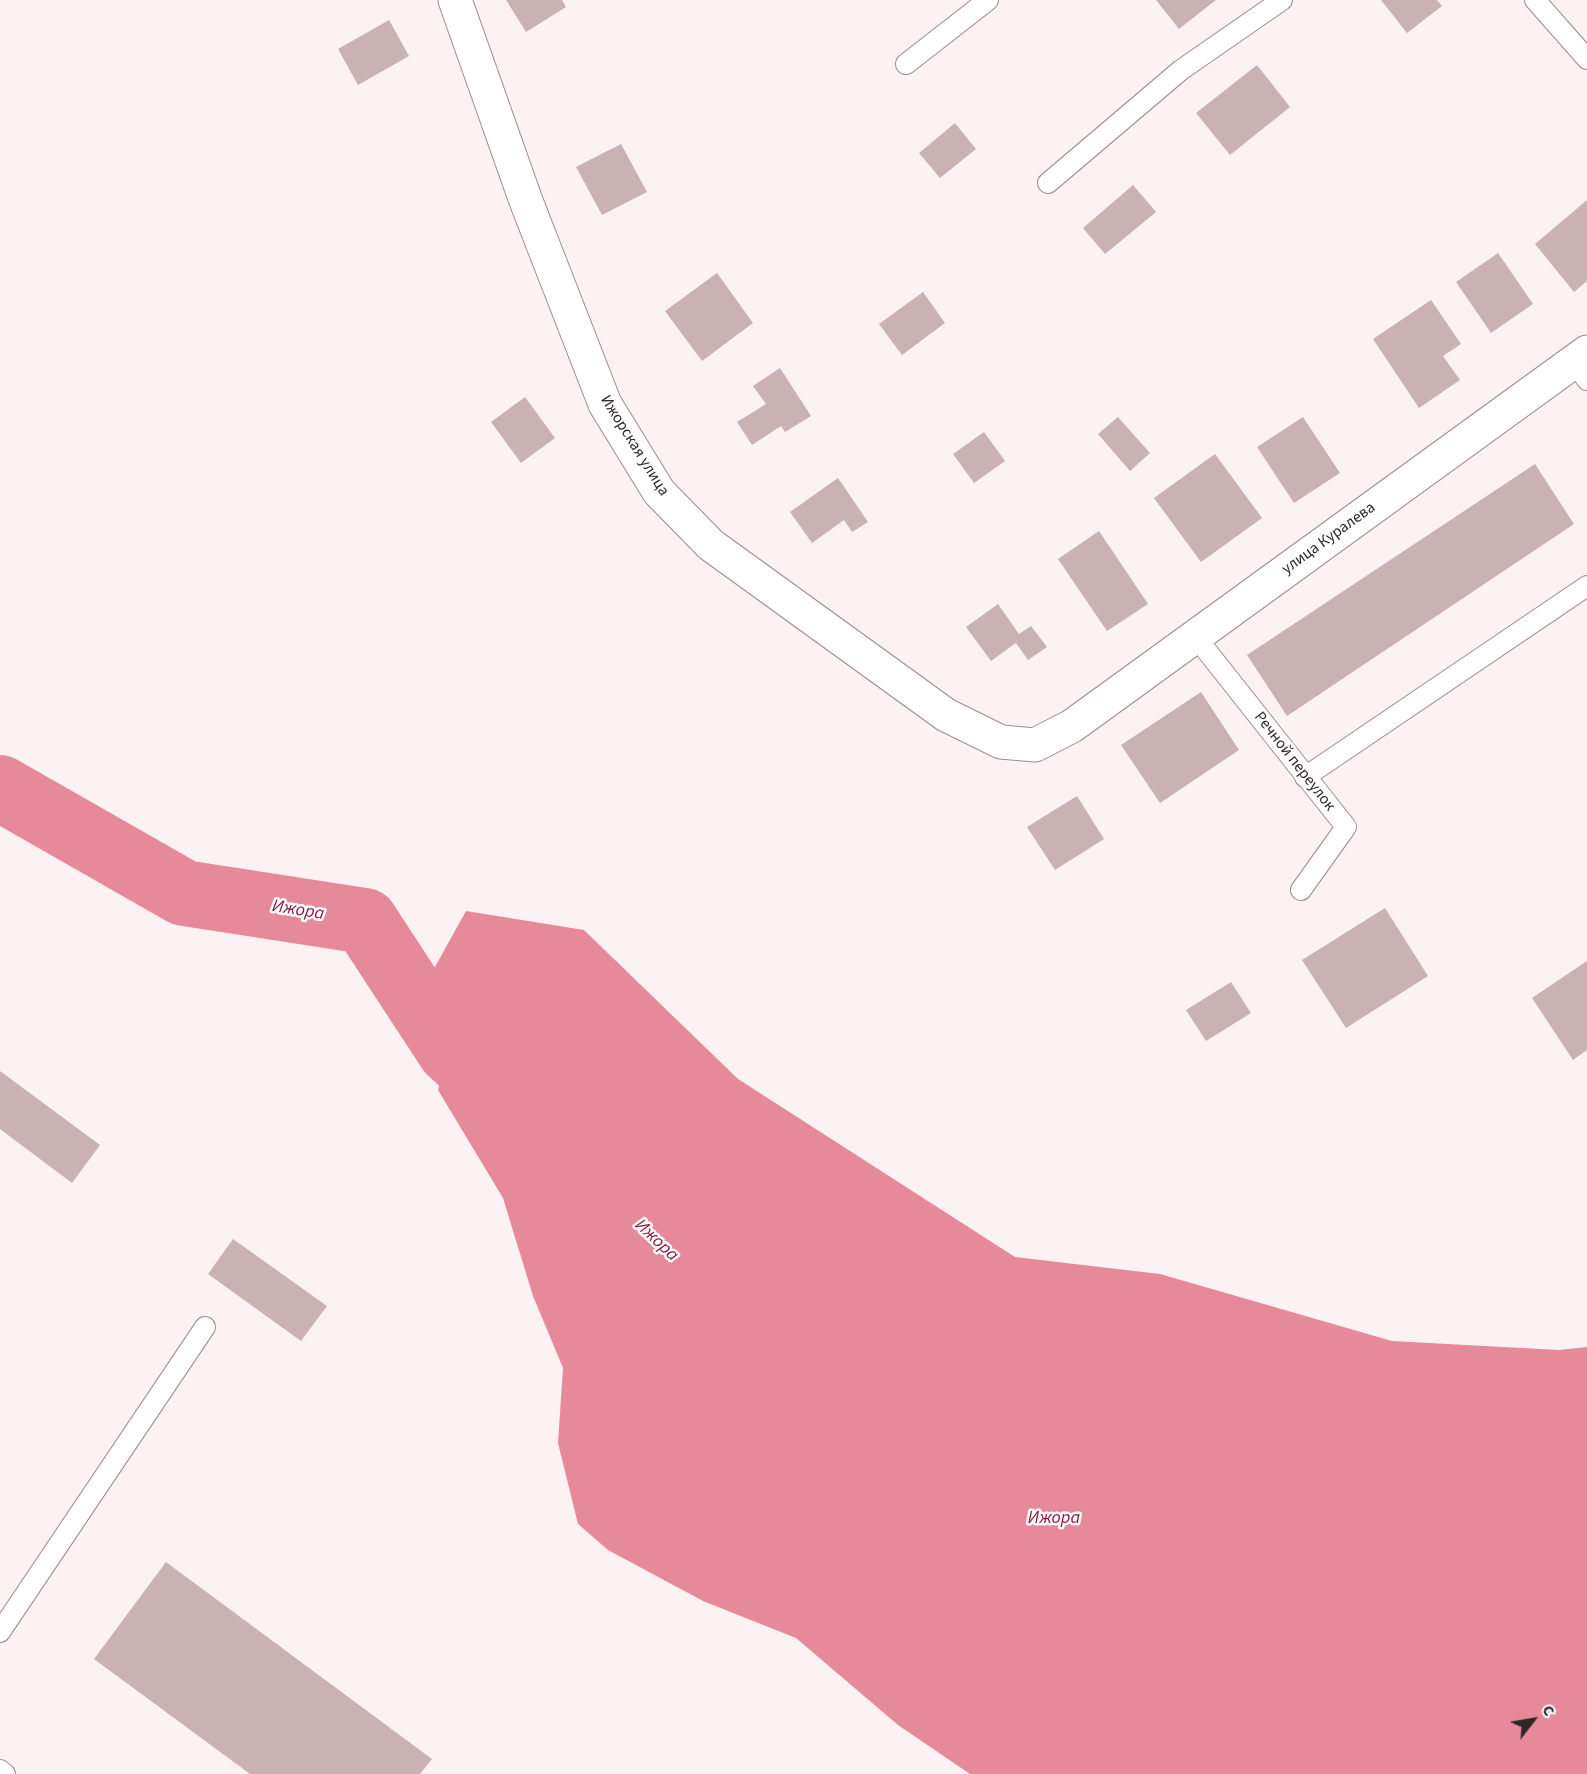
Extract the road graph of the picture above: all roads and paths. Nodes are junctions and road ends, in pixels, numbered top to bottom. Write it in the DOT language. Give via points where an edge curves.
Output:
graph roads {
  1 [pos="455,0"];
  2 [pos="988,0"];
  3 [pos="1282,0"];
  4 [pos="1535,0"];
  5 [pos="1587,59"];
  6 [pos="906,64"];
  7 [pos="1048,183"];
  8 [pos="1583,364"];
  9 [pos="1587,586"];
  10 [pos="1195,636"];
  11 [pos="1072,726"];
  12 [pos="1305,777"];
  13 [pos="1301,890"];
  14 [pos="205,1327"];
  15 [pos="0,1632"];
  16 [pos="0,1770"];
  17 [pos="5,1774"];
  1 -- 11 [label="street, Ижорская улица" via="526,201 605,404 659,492 711,545 945,715 1001,742 1035,745"];
  2 -- 6 [label="lane"];
  3 -- 7 [label="lane" via="1181,70"];
  4 -- 5 [label="lane"];
  8 -- 10 [label="street, улица Куралева"];
  9 -- 12 [label="lane"];
  10 -- 11 [label="street, улица Куралева"];
  10 -- 12 [label="lane, Речной переулок"];
  12 -- 13 [label="lane, Речной переулок" via="1346,827"];
  14 -- 15 [label="lane"];
  16 -- 17 [label="lane"];
}
